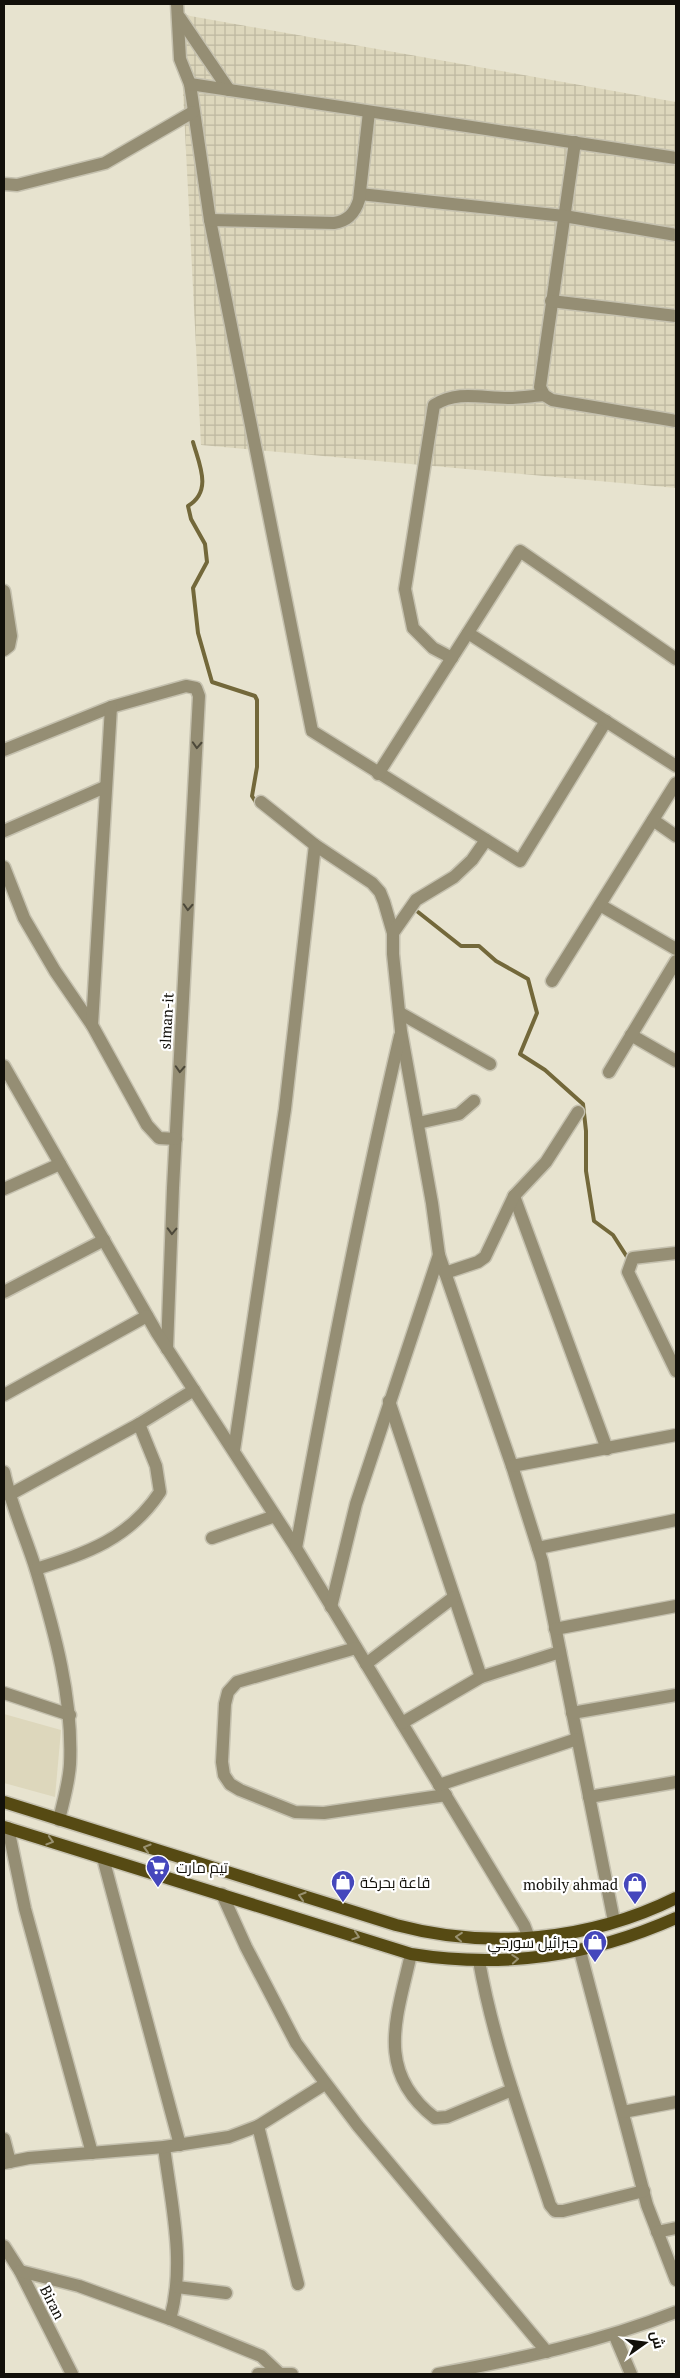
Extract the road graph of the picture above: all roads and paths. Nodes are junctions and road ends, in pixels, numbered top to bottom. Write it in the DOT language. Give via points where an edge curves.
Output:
graph roads {
  1 [pos="178,4"];
  2 [pos="179,18"];
  3 [pos="190,84"];
  4 [pos="229,90"];
  5 [pos="193,112"];
  6 [pos="369,112"];
  7 [pos="575,142"];
  8 [pos="676,158"];
  9 [pos="4,184"];
  10 [pos="360,194"];
  11 [pos="564,216"];
  12 [pos="210,220"];
  13 [pos="676,235"];
  14 [pos="551,300"];
  15 [pos="676,316"];
  16 [pos="544,395"];
  17 [pos="676,421"];
  18 [pos="4,591"];
  19 [pos="468,633"];
  20 [pos="4,650"];
  21 [pos="452,658"];
  22 [pos="676,659"];
  23 [pos="111,707"];
  24 [pos="606,721"];
  25 [pos="4,750"];
  26 [pos="676,766"];
  27 [pos="378,774"];
  28 [pos="676,783"];
  29 [pos="106,787"];
  30 [pos="261,802"];
  31 [pos="653,820"];
  32 [pos="4,831"];
  33 [pos="676,836"];
  34 [pos="486,840"];
  35 [pos="315,845"];
  36 [pos="4,867"];
  37 [pos="600,905"];
  38 [pos="393,934"];
  39 [pos="676,949"];
  40 [pos="676,961"];
  41 [pos="552,981"];
  42 [pos="400,1013"];
  43 [pos="92,1025"];
  44 [pos="401,1031"];
  45 [pos="631,1035"];
  46 [pos="676,1061"];
  47 [pos="490,1064"];
  48 [pos="4,1066"];
  49 [pos="609,1072"];
  50 [pos="474,1101"];
  51 [pos="578,1112"];
  52 [pos="418,1123"];
  53 [pos="176,1139"];
  54 [pos="60,1164"];
  55 [pos="4,1189"];
  56 [pos="514,1196"];
  57 [pos="104,1240"];
  58 [pos="676,1253"];
  59 [pos="439,1255"];
  60 [pos="445,1274"];
  61 [pos="4,1292"];
  62 [pos="147,1316"];
  63 [pos="168,1348"];
  64 [pos="675,1366"];
  65 [pos="194,1390"];
  66 [pos="4,1395"];
  67 [pos="389,1401"];
  68 [pos="139,1424"];
  69 [pos="676,1435"];
  70 [pos="607,1449"];
  71 [pos="234,1450"];
  72 [pos="512,1466"];
  73 [pos="6,1484"];
  74 [pos="275,1516"];
  75 [pos="676,1520"];
  76 [pos="212,1538"];
  77 [pos="296,1548"];
  78 [pos="538,1548"];
  79 [pos="36,1569"];
  80 [pos="454,1597"];
  81 [pos="676,1606"];
  82 [pos="331,1607"];
  83 [pos="555,1628"];
  84 [pos="356,1648"];
  85 [pos="560,1652"];
  86 [pos="366,1664"];
  87 [pos="482,1677"];
  88 [pos="4,1693"];
  89 [pos="676,1695"];
  90 [pos="572,1713"];
  91 [pos="70,1715"];
  92 [pos="402,1723"];
  93 [pos="577,1739"];
  94 [pos="676,1782"];
  95 [pos="442,1790"];
  96 [pos="589,1797"];
  97 [pos="4,1802"];
  98 [pos="59,1820"];
  99 [pos="6,1827"];
  100 [pos="103,1858"];
  101 [pos="222,1894"];
  102 [pos="676,1898"];
  103 [pos="650,1909"];
  104 [pos="676,1918"];
  105 [pos="614,1921"];
  106 [pos="655,1928"];
  107 [pos="529,1938"];
  108 [pos="580,1951"];
  109 [pos="411,1954"];
  110 [pos="479,1961"];
  111 [pos="326,2084"];
  112 [pos="512,2090"];
  113 [pos="676,2102"];
  114 [pos="623,2112"];
  115 [pos="258,2126"];
  116 [pos="4,2139"];
  117 [pos="180,2145"];
  118 [pos="164,2147"];
  119 [pos="92,2153"];
  120 [pos="7,2162"];
  121 [pos="644,2191"];
  122 [pos="676,2228"];
  123 [pos="658,2232"];
  124 [pos="4,2246"];
  125 [pos="20,2272"];
  126 [pos="676,2280"];
  127 [pos="298,2284"];
  128 [pos="177,2287"];
  129 [pos="226,2293"];
  130 [pos="676,2312"];
  131 [pos="170,2319"];
  132 [pos="614,2334"];
  133 [pos="547,2352"];
  134 [pos="72,2374"];
  135 [pos="258,2374"];
  136 [pos="286,2374"];
  137 [pos="438,2374"];
  138 [pos="631,2374"];
  1 -- 2 [label="street"];
  2 -- 3 [label="street" via="180,59"];
  2 -- 4 [label="street"];
  3 -- 4 [label="street"];
  3 -- 5 [label="street"];
  4 -- 6 [label="street"];
  5 -- 9 [label="street" via="105,162 17,186"];
  5 -- 12 [label="street"];
  6 -- 7 [label="street"];
  6 -- 10 [label="street"];
  7 -- 8 [label="street"];
  7 -- 11 [label="street"];
  10 -- 11 [label="street"];
  10 -- 12 [label="street" via="355,212 346,220 334,223"];
  11 -- 13 [label="street"];
  11 -- 14 [label="street"];
  12 -- 27 [label="street" via="312,731"];
  14 -- 15 [label="street"];
  14 -- 16 [label="street" via="539,383"];
  16 -- 17 [label="street" via="552,400"];
  16 -- 21 [label="street" via="508,398 458,395 434,406 404,589 413,628 433,648"];
  18 -- 20 [label="street" via="11,636 9,646"];
  19 -- 21 [label="street"];
  19 -- 22 [label="street" via="520,551"];
  19 -- 24 [label="street"];
  21 -- 27 [label="street"];
  23 -- 25 [label="street"];
  23 -- 29 [label="street"];
  23 -- 53 [label="street, slman-it, one-way" via="186,686 196,688 199,696"];
  24 -- 26 [label="street"];
  24 -- 34 [label="street" via="520,861"];
  27 -- 34 [label="street"];
  28 -- 31 [label="street"];
  29 -- 32 [label="street"];
  29 -- 43 [label="street"];
  30 -- 35 [label="street"];
  31 -- 33 [label="street"];
  31 -- 37 [label="street"];
  34 -- 38 [label="street" via="454,877 416,900"];
  35 -- 38 [label="street" via="372,883 380,892"];
  35 -- 71 [label="street" via="285,1109"];
  36 -- 43 [label="street" via="24,918"];
  37 -- 39 [label="street"];
  37 -- 41 [label="street"];
  38 -- 42 [label="street"];
  40 -- 45 [label="street"];
  42 -- 44 [label="street"];
  42 -- 47 [label="street"];
  43 -- 53 [label="street" via="153,1133 159,1138"];
  44 -- 52 [label="street"];
  44 -- 77 [label="street" via="341,1309"];
  45 -- 46 [label="street"];
  45 -- 49 [label="street"];
  48 -- 54 [label="street"];
  50 -- 52 [label="street" via="458,1114"];
  51 -- 56 [label="street" via="546,1162"];
  52 -- 59 [label="street"];
  53 -- 63 [label="street, slman-it, one-way"];
  54 -- 55 [label="street"];
  54 -- 57 [label="street"];
  56 -- 60 [label="street" via="485,1257"];
  56 -- 70 [label="street"];
  57 -- 61 [label="street"];
  57 -- 62 [label="street"];
  58 -- 64 [label="street" via="632,1258 628,1272"];
  59 -- 60 [label="street"];
  59 -- 67 [label="street"];
  60 -- 72 [label="street"];
  62 -- 63 [label="street"];
  62 -- 66 [label="street"];
  63 -- 65 [label="street"];
  65 -- 68 [label="street"];
  65 -- 71 [label="street"];
  67 -- 80 [label="street"];
  67 -- 82 [label="street" via="356,1504"];
  68 -- 73 [label="street"];
  68 -- 79 [label="street" via="156,1466 160,1492 148,1512 122,1532 83,1554"];
  69 -- 70 [label="street"];
  70 -- 72 [label="street"];
  71 -- 74 [label="street"];
  72 -- 78 [label="street"];
  73 -- 79 [label="street"];
  74 -- 76 [label="street"];
  74 -- 77 [label="street"];
  75 -- 78 [label="street"];
  77 -- 82 [label="street"];
  78 -- 83 [label="street"];
  79 -- 91 [label="street" via="60,1658"];
  80 -- 86 [label="street"];
  80 -- 87 [label="street"];
  81 -- 83 [label="street"];
  82 -- 84 [label="street"];
  83 -- 85 [label="street"];
  84 -- 86 [label="street"];
  84 -- 95 [label="street" via="237,1682 228,1692 225,1704 224,1775 240,1790 295,1812 324,1813"];
  85 -- 87 [label="street"];
  85 -- 90 [label="street"];
  86 -- 92 [label="street"];
  87 -- 92 [label="street"];
  88 -- 91 [label="street"];
  89 -- 90 [label="street"];
  90 -- 93 [label="street"];
  91 -- 98 [label="street" via="70,1766"];
  92 -- 95 [label="street"];
  93 -- 95 [label="street"];
  93 -- 96 [label="street"];
  94 -- 96 [label="street"];
  95 -- 107 [label="street"];
  96 -- 105 [label="street"];
  97 -- 98 [label="main road"];
  107 -- 98 [label="main road, one-way" via="486,1939 418,1931"];
  99 -- 100 [label="main road, one-way"];
  99 -- 119 [label="street" via="25,1909"];
  100 -- 101 [label="main road"];
  100 -- 117 [label="street"];
  101 -- 109 [label="main road, one-way"];
  101 -- 111 [label="street" via="296,2043"];
  102 -- 103 [label="main road"];
  103 -- 105 [label="main road"];
  103 -- 106 [label="main road" via="663,1914 663,1920"];
  104 -- 106 [label="main road"];
  105 -- 107 [label="main road" via="575,1932"];
  106 -- 108 [label="main road"];
  110 -- 108 [label="main road, one-way"];
  108 -- 114 [label="street"];
  109 -- 110 [label="main road"];
  109 -- 112 [label="street" via="394,2034 397,2066 407,2087 435,2118"];
  110 -- 112 [label="street" via="488,2010"];
  111 -- 115 [label="street"];
  111 -- 133 [label="street"];
  112 -- 121 [label="street" via="550,2205 555,2211"];
  113 -- 114 [label="street"];
  114 -- 121 [label="street"];
  115 -- 117 [label="street" via="229,2137"];
  115 -- 127 [label="street"];
  116 -- 120 [label="street"];
  117 -- 118 [label="street"];
  118 -- 119 [label="street"];
  118 -- 128 [label="street" via="176,2232"];
  119 -- 120 [label="street"];
  121 -- 123 [label="street"];
  122 -- 123 [label="street"];
  123 -- 126 [label="street"];
  124 -- 125 [label="street, Biran"];
  125 -- 131 [label="street" via="79,2286"];
  125 -- 134 [label="street, Biran"];
  128 -- 129 [label="street"];
  128 -- 131 [label="street"];
  130 -- 132 [label="street"];
  131 -- 136 [label="street" via="261,2356"];
  132 -- 133 [label="street"];
  132 -- 138 [label="street"];
  133 -- 137 [label="street"];
  135 -- 136 [label="street"];
}
